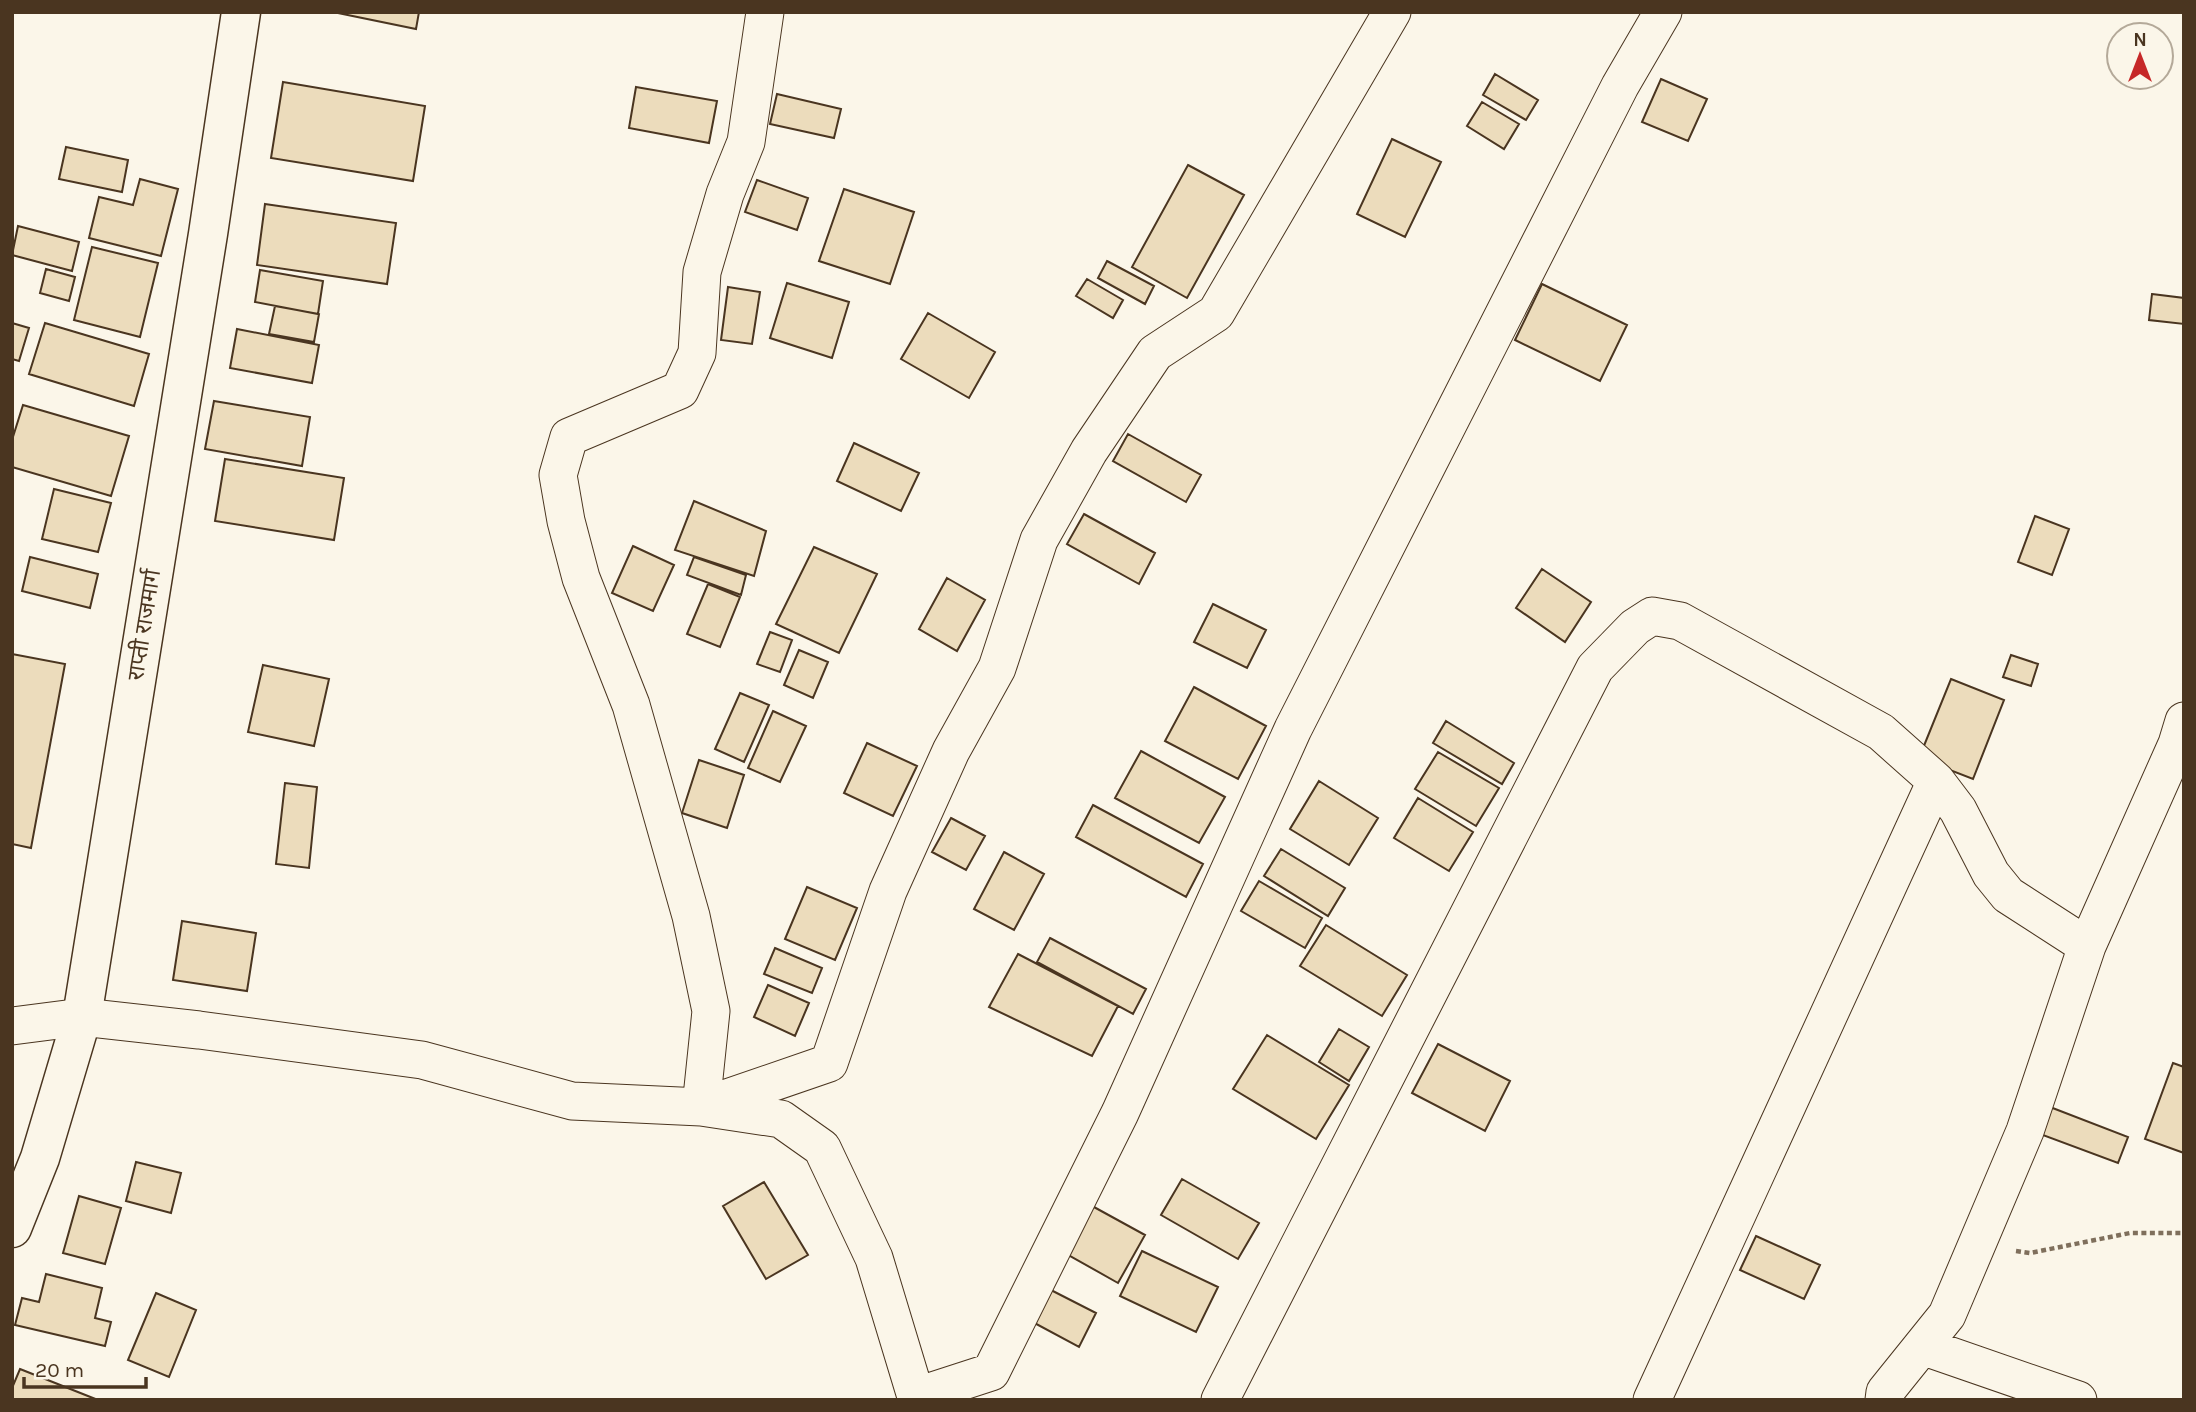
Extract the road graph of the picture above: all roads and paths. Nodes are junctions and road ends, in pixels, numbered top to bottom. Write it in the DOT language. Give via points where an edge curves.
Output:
graph roads {
  1 [pos="241,12"];
  2 [pos="765,12"];
  3 [pos="1392,12"];
  4 [pos="1663,12"];
  5 [pos="2184,721"];
  6 [pos="1936,781"];
  7 [pos="2087,946"];
  8 [pos="82,1017"];
  9 [pos="12,1026"];
  10 [pos="701,1107"];
  11 [pos="12,1228"];
  12 [pos="2184,1233"];
  13 [pos="1977,1246"];
  14 [pos="1922,1346"];
  15 [pos="918,1399"];
  16 [pos="1220,1400"];
  17 [pos="1652,1400"];
  18 [pos="1884,1400"];
  19 [pos="2078,1400"];
  1 -- 8 [label="main road, राप्ती राजमार्ग"];
  2 -- 10 [label="street" via="746,142 702,272 697,353 680,390 569,437 558,475 581,578 631,705 691,916 711,1010"];
  3 -- 10 [label="street" via="1216,313 1155,353 1089,451 1040,540 996,668 951,751 888,891 829,1063"];
  4 -- 15 [label="street" via="1620,86 1293,729 1120,1114 991,1372"];
  5 -- 7 [label="street"];
  6 -- 7 [label="street" via="2008,895"];
  6 -- 16 [label="street" via="1881,732 1680,621 1652,616 1635,627 1595,668"];
  6 -- 17 [label="street"];
  7 -- 13 [label="street" via="2025,1130"];
  8 -- 9 [label="street"];
  8 -- 10 [label="street" via="422,1060 572,1101"];
  8 -- 11 [label="main road, राप्ती राजमार्ग" via="40,1158"];
  10 -- 15 [label="street" via="781,1119 822,1148 874,1258"];
  12 -- 13 [label="path" via="2130,1233 2030,1252"];
  13 -- 14 [label="street" via="1947,1315"];
  14 -- 18 [label="street" via="1885,1392"];
  14 -- 19 [label="street"];
}
